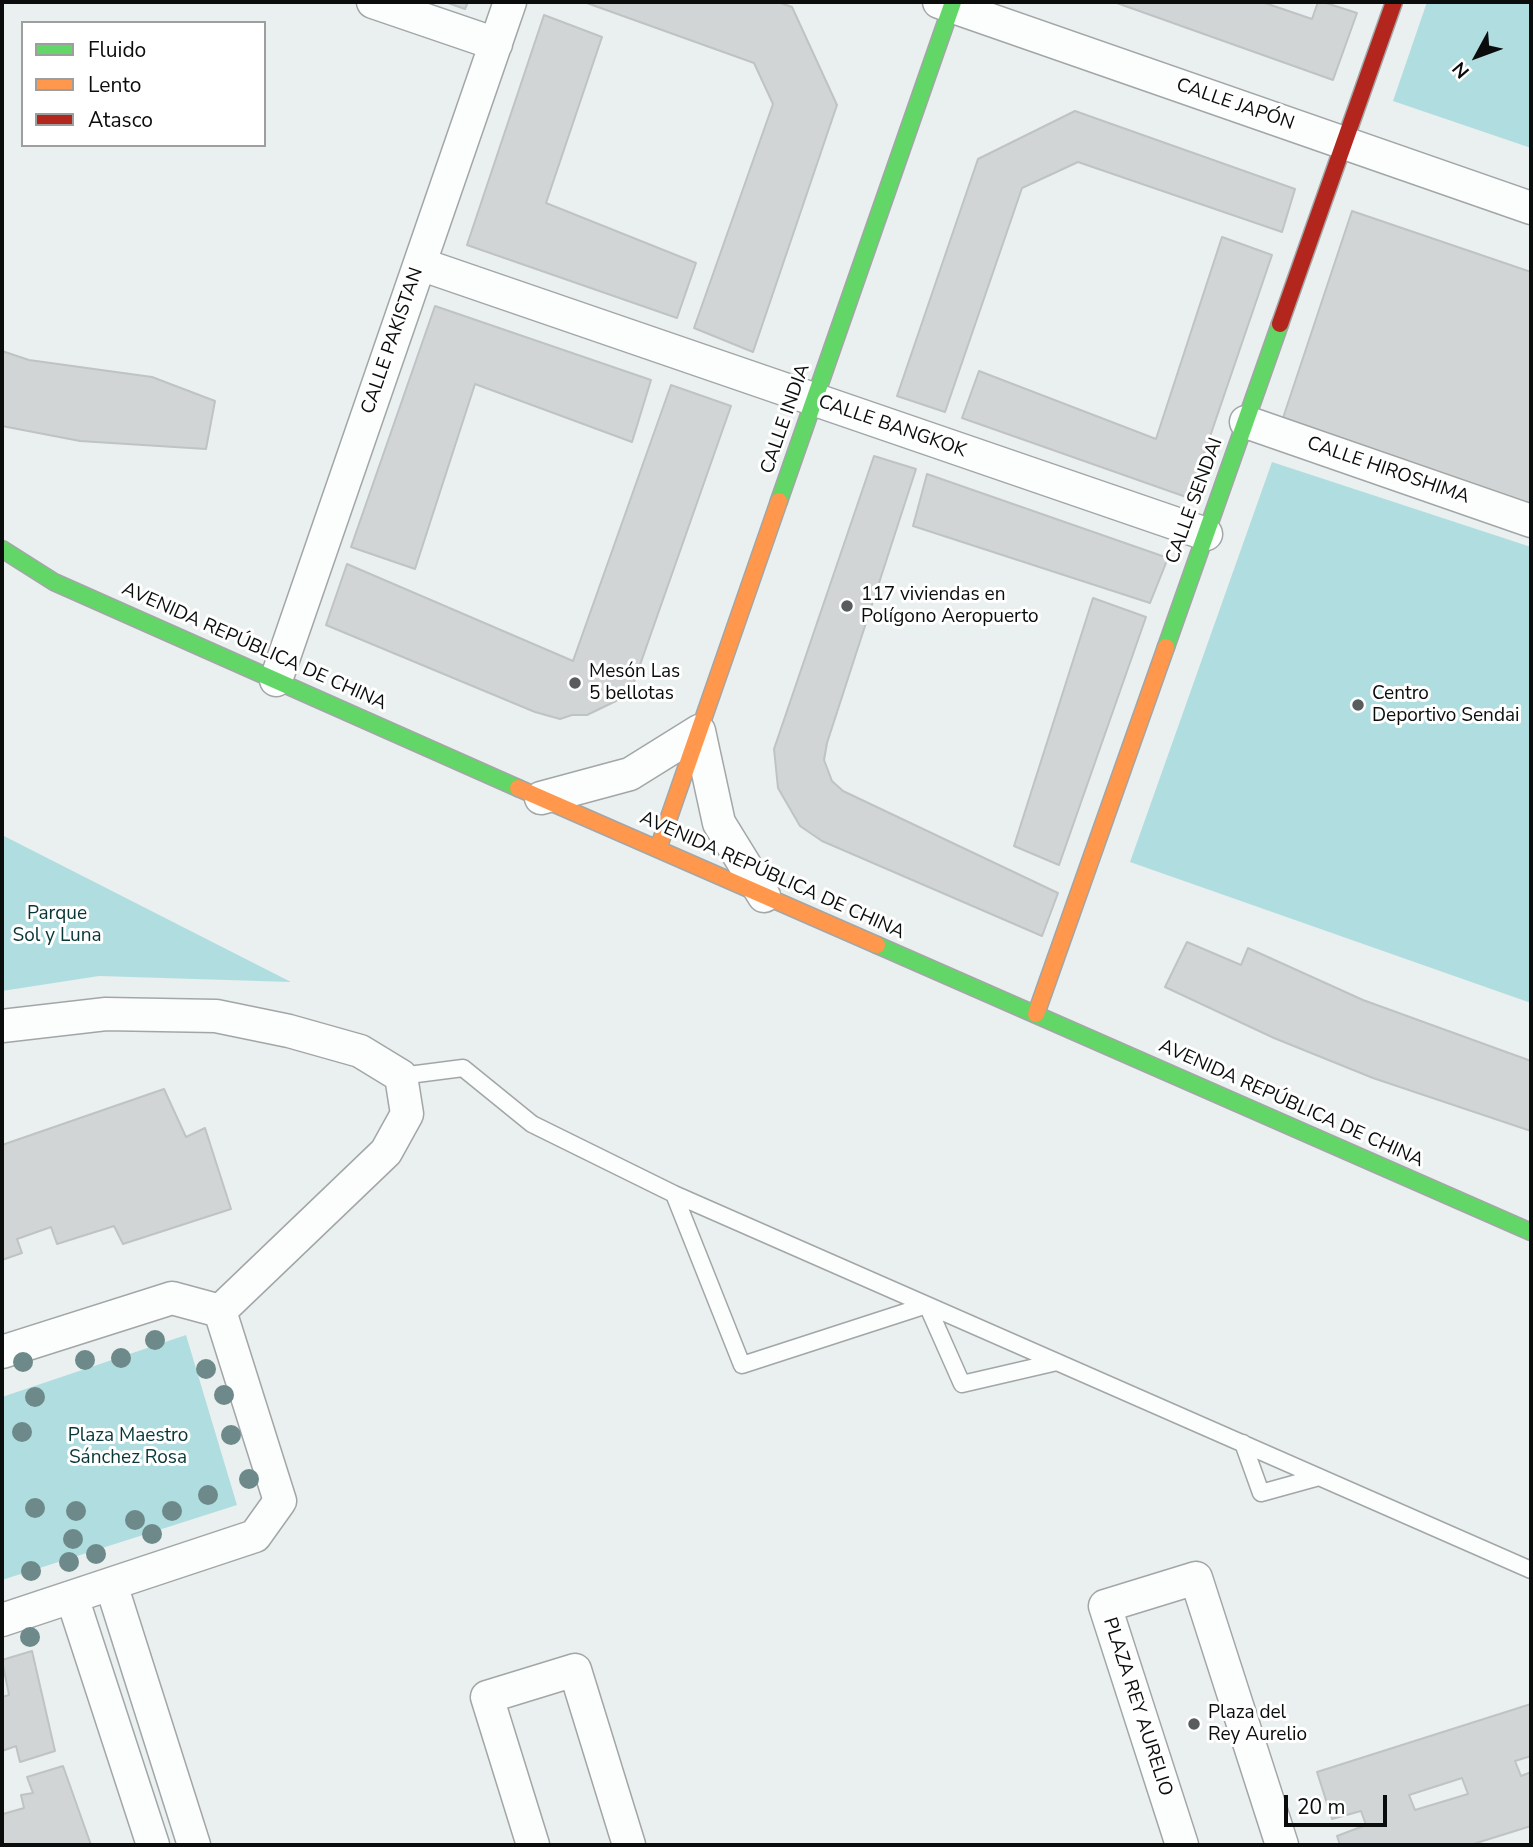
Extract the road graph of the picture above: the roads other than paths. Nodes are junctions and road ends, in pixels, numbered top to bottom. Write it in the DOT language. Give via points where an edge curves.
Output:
graph roads {
  1 [pos="373,2"];
  2 [pos="510,2"];
  3 [pos="1394,2"];
  4 [pos="948,3"];
  5 [pos="496,44"];
  6 [pos="1344,143"];
  7 [pos="1531,208"];
  8 [pos="420,264"];
  9 [pos="815,400"];
  10 [pos="1246,422"];
  11 [pos="1531,521"];
  12 [pos="1206,534"];
  13 [pos="2,549"];
  14 [pos="276,680"];
  15 [pos="699,731"];
  16 [pos="541,798"];
  17 [pos="658,849"];
  18 [pos="764,896"];
  19 [pos="1035,1014"];
  20 [pos="2,1026"];
  21 [pos="401,1076"];
  22 [pos="674,1194"];
  23 [pos="1531,1232"];
  24 [pos="927,1305"];
  25 [pos="220,1311"];
  26 [pos="2,1352"];
  27 [pos="1057,1362"];
  28 [pos="1242,1443"];
  29 [pos="1320,1477"];
  30 [pos="1531,1570"];
  31 [pos="111,1584"];
  32 [pos="72,1597"];
  33 [pos="2,1620"];
  34 [pos="153,1845"];
  35 [pos="194,1845"];
  36 [pos="533,1845"];
  37 [pos="629,1845"];
  38 [pos="1182,1845"];
  39 [pos="1282,1845"];
  1 -- 5 [label="street"];
  2 -- 5 [label="street, CALLE PAKISTAN"];
  3 -- 6 [label="street, CALLE SENDAI"];
  4 -- 6 [label="street, CALLE JAPÓN"];
  4 -- 9 [label="street, CALLE INDIA"];
  5 -- 8 [label="street, CALLE PAKISTAN"];
  6 -- 7 [label="street, CALLE JAPÓN"];
  6 -- 10 [label="street, CALLE SENDAI"];
  8 -- 9 [label="street, CALLE BANGKOK"];
  8 -- 14 [label="street, CALLE PAKISTAN"];
  9 -- 12 [label="street, CALLE BANGKOK"];
  9 -- 15 [label="street, CALLE INDIA"];
  10 -- 11 [label="street, CALLE HIROSHIMA"];
  10 -- 12 [label="street, CALLE SENDAI"];
  12 -- 19 [label="street, CALLE SENDAI"];
  13 -- 14 [label="street, AVENIDA REPÚBLICA DE CHINA" via="54,582"];
  14 -- 16 [label="street, AVENIDA REPÚBLICA DE CHINA"];
  15 -- 16 [label="street" via="630,774"];
  15 -- 17 [label="street, CALLE INDIA"];
  15 -- 18 [label="street" via="719,823"];
  16 -- 17 [label="street, AVENIDA REPÚBLICA DE CHINA"];
  17 -- 18 [label="street, AVENIDA REPÚBLICA DE CHINA"];
  18 -- 19 [label="street, AVENIDA REPÚBLICA DE CHINA"];
  19 -- 23 [label="street, AVENIDA REPÚBLICA DE CHINA"];
  20 -- 21 [label="street" via="106,1014 216,1016 360,1051"];
  21 -- 22 [label="lane" via="463,1069 532,1124"];
  21 -- 25 [label="street" via="407,1114 386,1152"];
  22 -- 24 [label="lane"];
  22 -- 24 [label="lane" via="742,1365"];
  24 -- 27 [label="lane"];
  24 -- 27 [label="lane" via="962,1384"];
  25 -- 26 [label="street" via="172,1298"];
  25 -- 31 [label="street" via="280,1501 255,1536"];
  27 -- 28 [label="lane"];
  28 -- 29 [label="lane"];
  28 -- 29 [label="lane" via="1261,1493"];
  29 -- 30 [label="lane"];
  31 -- 32 [label="street"];
  31 -- 35 [label="street"];
  32 -- 33 [label="street"];
  32 -- 34 [label="street"];
  36 -- 37 [label="street" via="487,1697 575,1670"];
  38 -- 39 [label="street, PLAZA REY AURELIO" via="1105,1606 1196,1578"];
}
